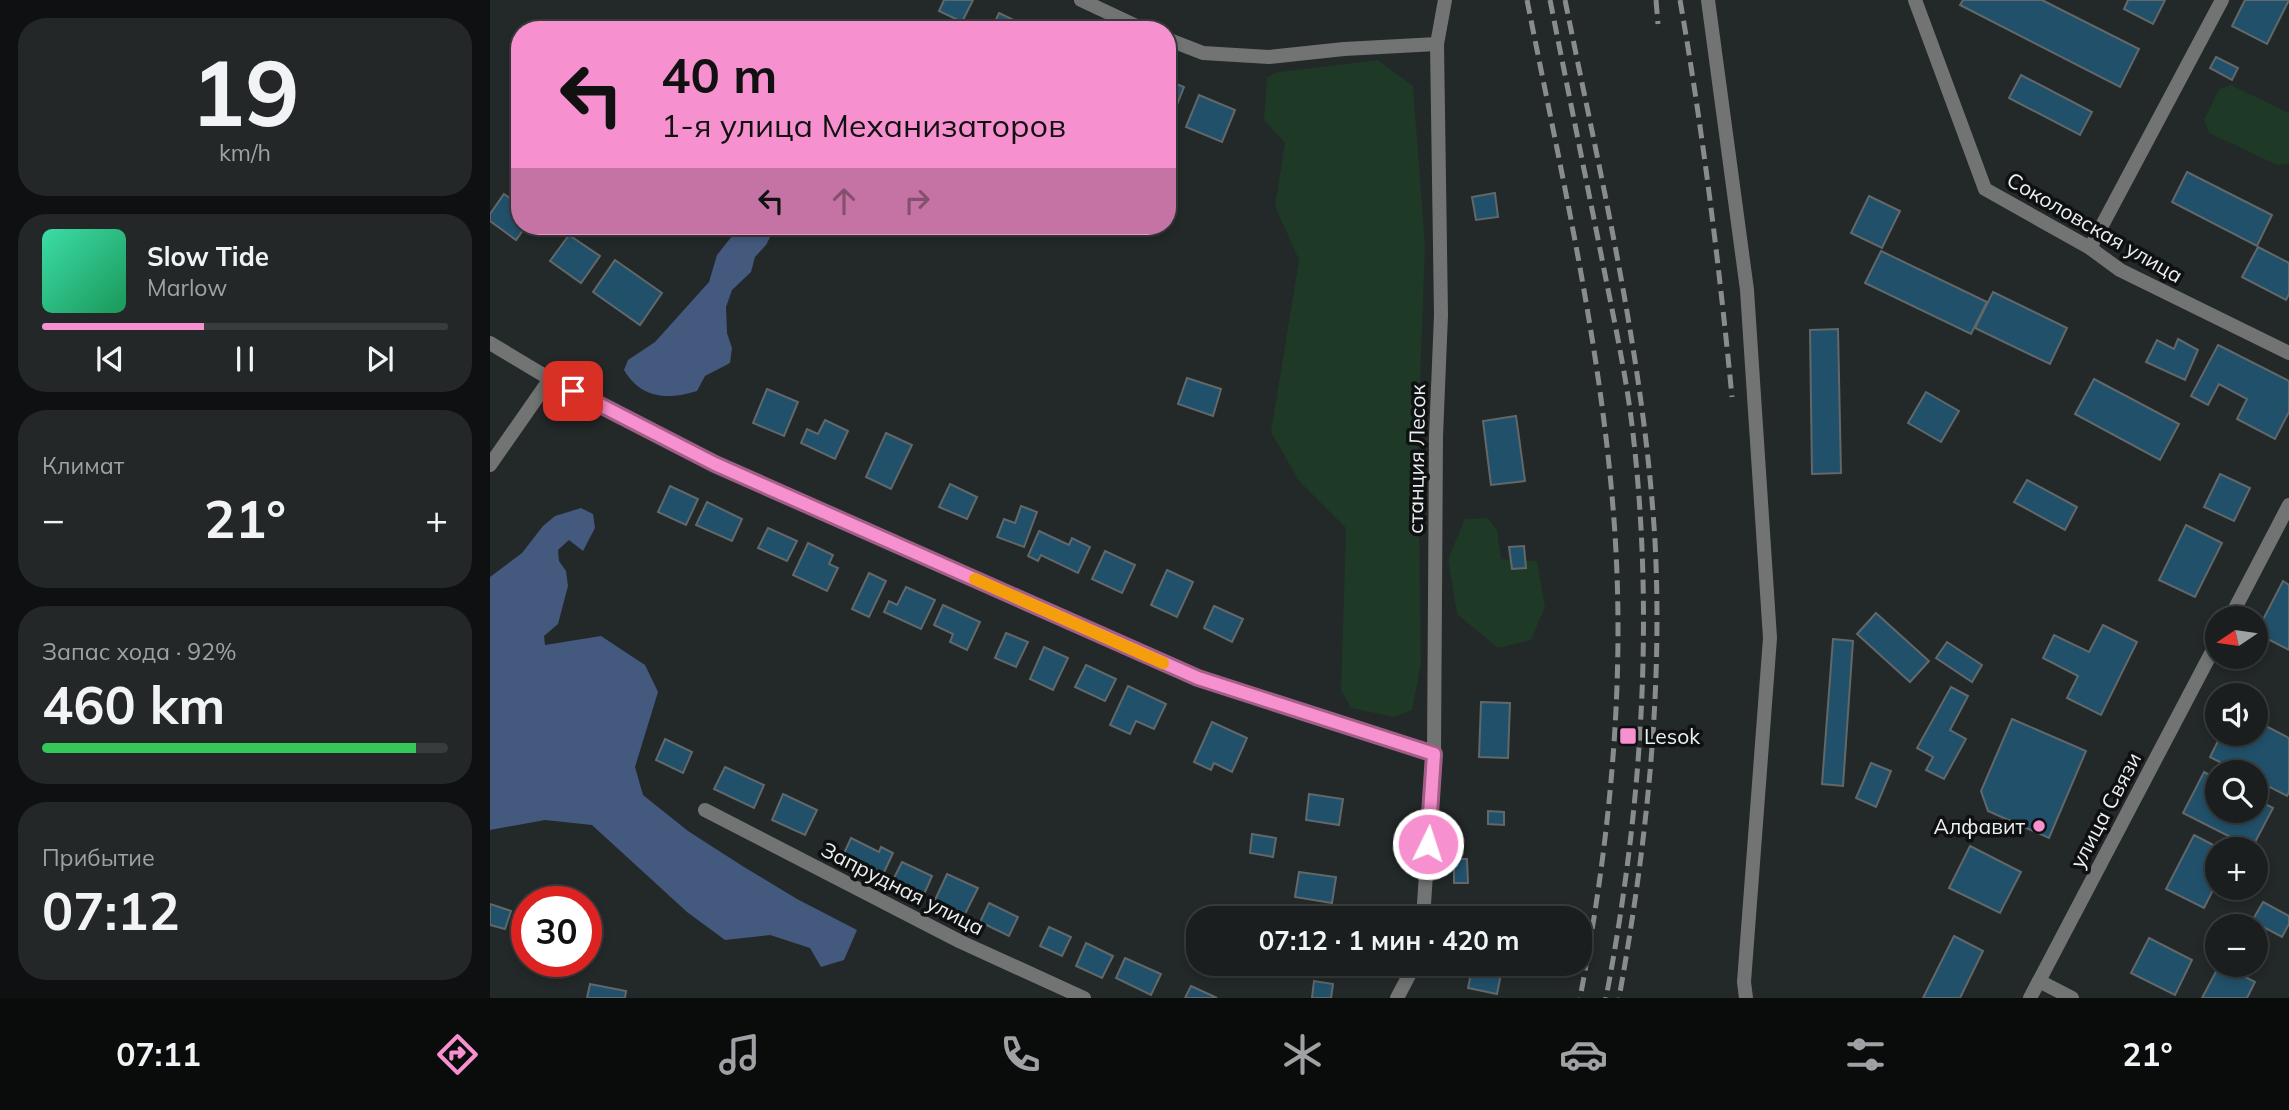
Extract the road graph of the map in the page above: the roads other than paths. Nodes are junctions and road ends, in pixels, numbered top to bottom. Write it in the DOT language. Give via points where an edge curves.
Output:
graph roads {
  1 [pos="1082,0"];
  2 [pos="1444,0"];
  3 [pos="1708,0"];
  4 [pos="1915,0"];
  5 [pos="2222,0"];
  6 [pos="1126,21"];
  7 [pos="1176,42"];
  8 [pos="1437,44"];
  9 [pos="2090,248"];
  10 [pos="490,343"];
  11 [pos="2289,353"];
  12 [pos="550,379"];
  13 [pos="490,464"];
  14 [pos="2289,505"];
  15 [pos="2236,606"];
  16 [pos="2205,665"];
  17 [pos="1434,754"];
  18 [pos="705,810"];
  19 [pos="1424,906"];
  20 [pos="1409,976"];
  21 [pos="2039,981"];
  22 [pos="1084,998"];
  23 [pos="1397,998"];
  24 [pos="1746,998"];
  25 [pos="2030,998"];
  26 [pos="2072,998"];
  1 -- 6 [label="street"];
  2 -- 8 [label="street, станция Лесок"];
  3 -- 24 [label="street" via="1747,290 1770,638"];
  4 -- 9 [label="street, Соколовская улица" via="1985,189"];
  5 -- 9 [label="street"];
  7 -- 8 [label="street" via="1203,53 1269,58"];
  8 -- 17 [label="street, станция Лесок" via="1441,315"];
  9 -- 11 [label="street, Соколовская улица" via="2120,270"];
  10 -- 12 [label="street"];
  12 -- 13 [label="street"];
  12 -- 17 [label="street" via="715,464 1198,678"];
  14 -- 15 [label="street"];
  16 -- 21 [label="street, улица Связи"];
  17 -- 19 [label="street, станция Лесок"];
  18 -- 22 [label="street, Запрудная улица" via="961,942"];
  20 -- 23 [label="street"];
  21 -- 25 [label="street, улица Связи"];
  21 -- 26 [label="street"];
}
